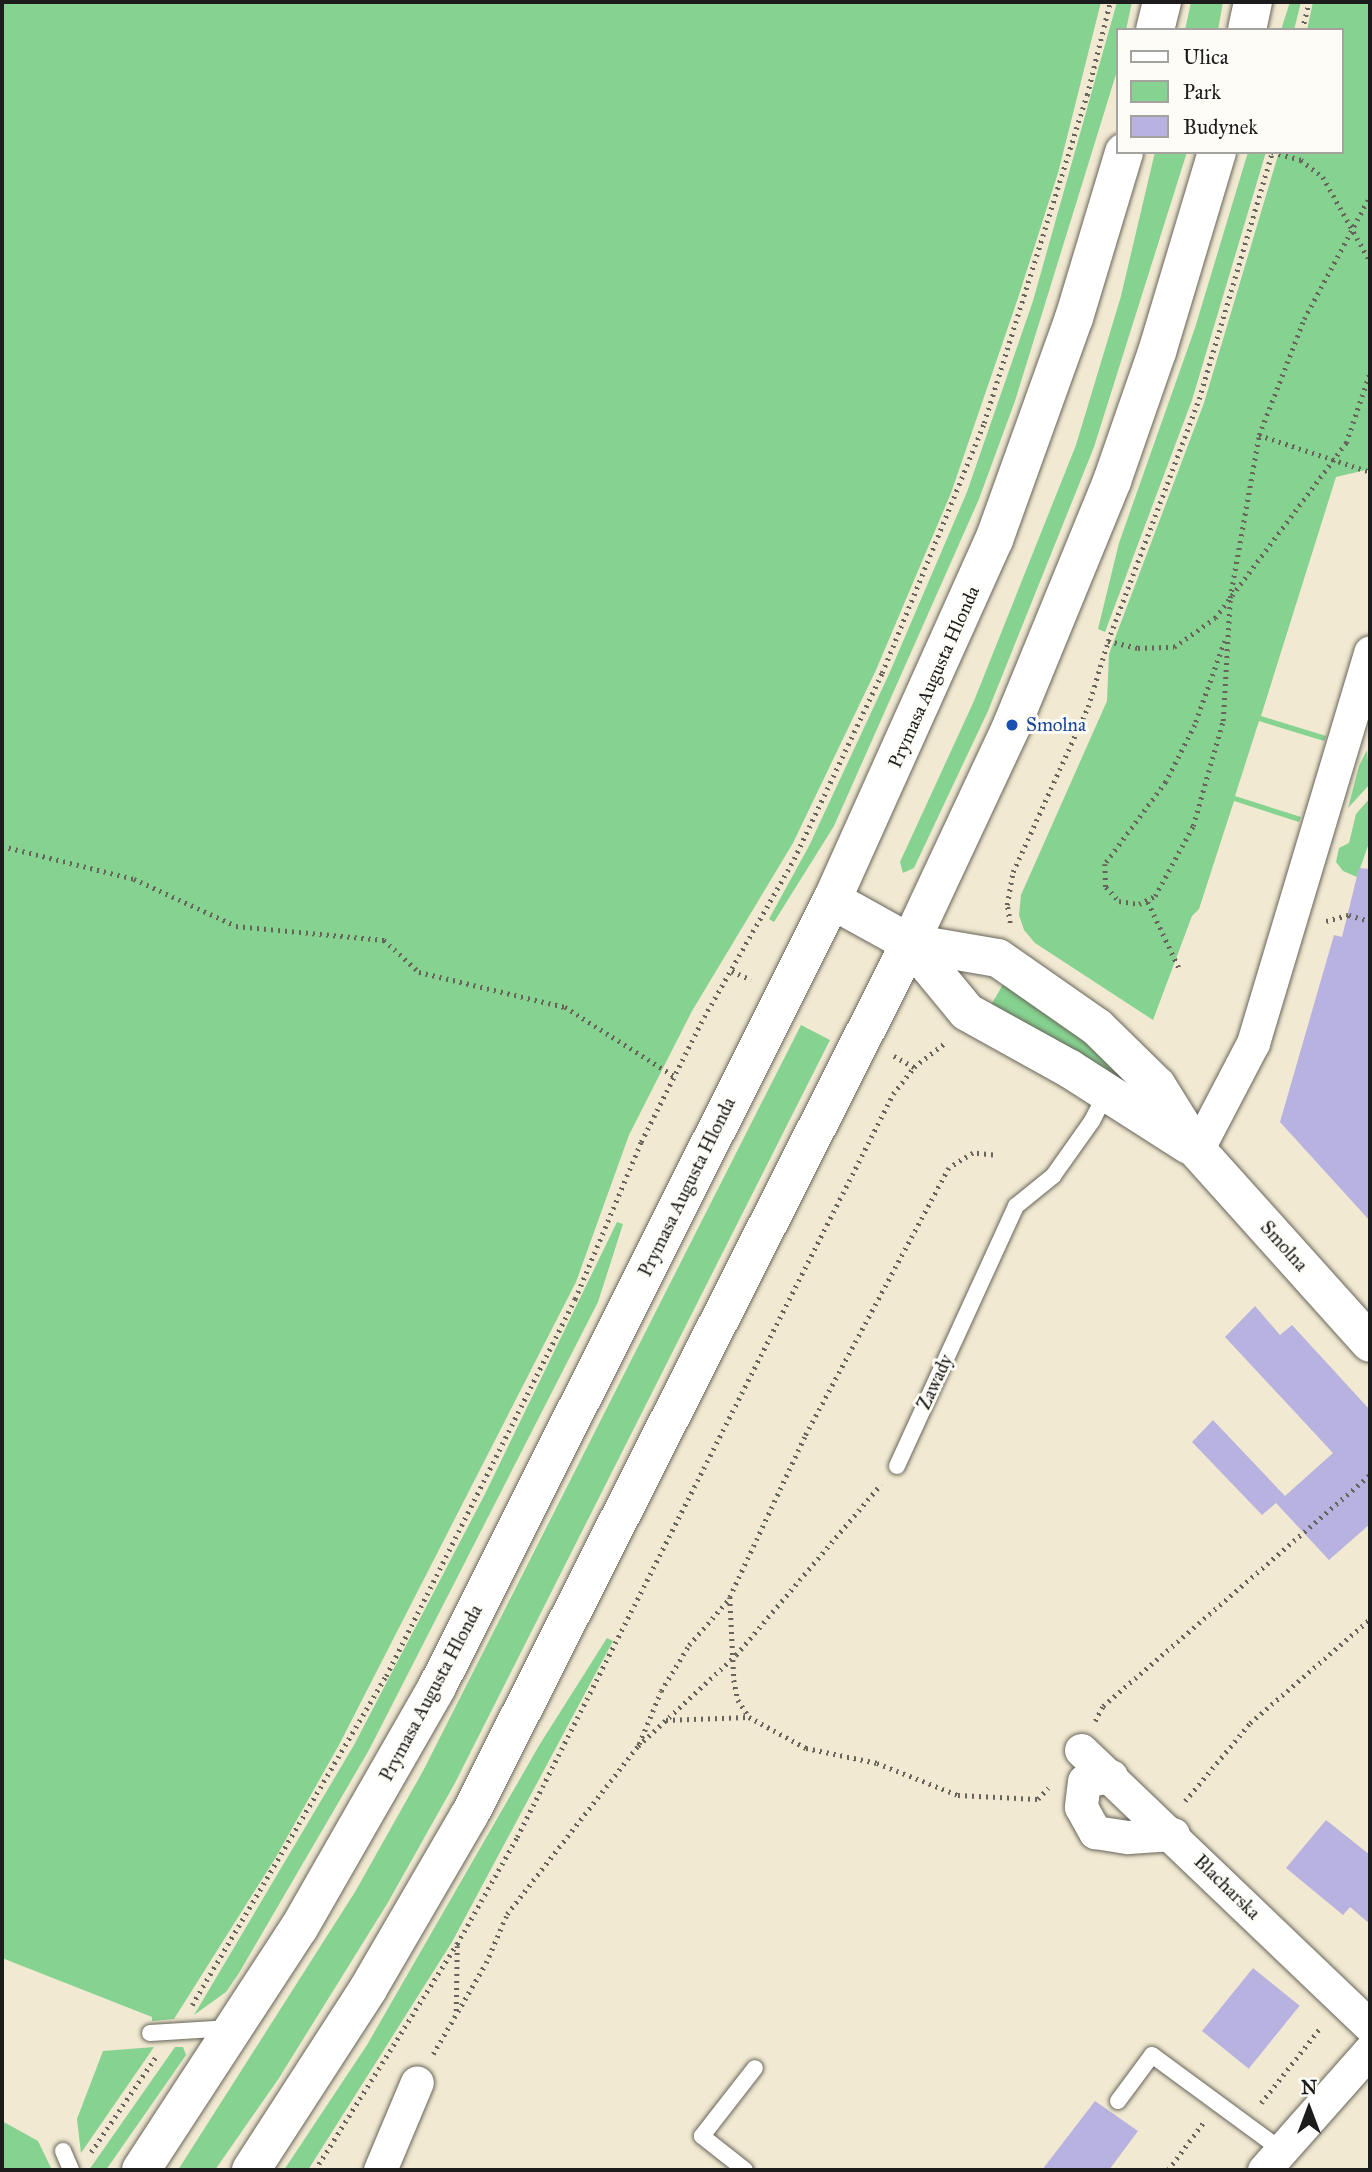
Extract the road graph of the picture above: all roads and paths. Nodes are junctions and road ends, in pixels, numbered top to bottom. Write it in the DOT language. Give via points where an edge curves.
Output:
graph roads {
  1 [pos="1110,2"];
  2 [pos="1162,2"];
  3 [pos="1253,2"];
  4 [pos="1309,2"];
  5 [pos="1156,28"];
  6 [pos="1247,28"];
  7 [pos="1303,28"];
  8 [pos="1123,154"];
  9 [pos="1216,154"];
  10 [pos="1271,154"];
  11 [pos="1277,154"];
  12 [pos="1370,196"];
  13 [pos="1355,229"];
  14 [pos="1370,261"];
  15 [pos="1370,372"];
  16 [pos="1259,436"];
  17 [pos="1333,460"];
  18 [pos="1370,472"];
  19 [pos="1230,598"];
  20 [pos="1108,641"];
  21 [pos="1225,641"];
  22 [pos="1370,652"];
  23 [pos="2,846"];
  24 [pos="832,900"];
  25 [pos="1148,902"];
  26 [pos="1349,915"];
  27 [pos="1370,921"];
  28 [pos="1011,934"];
  29 [pos="910,943"];
  30 [pos="1181,970"];
  31 [pos="732,971"];
  32 [pos="783,995"];
  33 [pos="953,1038"];
  34 [pos="861,1040"];
  35 [pos="914,1067"];
  36 [pos="674,1076"];
  37 [pos="1106,1093"];
  38 [pos="1197,1150"];
  39 [pos="993,1154"];
  40 [pos="1370,1343"];
  41 [pos="897,1466"];
  42 [pos="1370,1475"];
  43 [pos="730,1597"];
  44 [pos="1370,1619"];
  45 [pos="736,1654"];
  46 [pos="749,1717"];
  47 [pos="665,1720"];
  48 [pos="638,1746"];
  49 [pos="1081,1750"];
  50 [pos="1111,1776"];
  51 [pos="1170,1831"];
  52 [pos="457,1944"];
  53 [pos="1343,2000"];
  54 [pos="456,2012"];
  55 [pos="1370,2026"];
  56 [pos="237,2027"];
  57 [pos="150,2033"];
  58 [pos="173,2033"];
  59 [pos="1370,2050"];
  60 [pos="755,2068"];
  61 [pos="417,2082"];
  62 [pos="1118,2101"];
  63 [pos="1218,2103"];
  64 [pos="1245,2124"];
  65 [pos="63,2151"];
  66 [pos="1272,2160"];
  67 [pos="78,2166"];
  68 [pos="141,2170"];
  69 [pos="251,2170"];
  70 [pos="315,2170"];
  71 [pos="380,2170"];
  72 [pos="745,2170"];
  73 [pos="1168,2170"];
  1 -- 31 [label="path" via="1087,95 1024,301 949,514 835,773"];
  2 -- 5 [label="main road"];
  3 -- 6 [label="main road"];
  4 -- 7 [label="path"];
  8 -- 24 [label="main road, Prymasa Augusta Hlonda" via="1074,318 994,540"];
  9 -- 29 [label="main road" via="1157,352 1107,494 1013,725"];
  10 -- 20 [label="path" via="1199,399"];
  11 -- 13 [label="path" via="1313,167"];
  12 -- 13 [label="path"];
  13 -- 14 [label="path"];
  13 -- 16 [label="path" via="1304,319"];
  15 -- 17 [label="path" via="1346,443"];
  16 -- 17 [label="path"];
  16 -- 19 [label="path"];
  17 -- 18 [label="path"];
  17 -- 19 [label="path"];
  19 -- 20 [label="path" via="1202,629 1174,647 1138,648"];
  19 -- 21 [label="path"];
  20 -- 28 [label="path" via="1088,707 1013,872 1007,905"];
  21 -- 25 [label="path" via="1223,721 1214,761 1193,827 1169,878"];
  21 -- 25 [label="path" via="1195,725 1166,782 1105,864 1111,895 1130,905"];
  22 -- 38 [label="street" via="1253,1043"];
  23 -- 36 [label="path" via="134,879 236,926 384,940 419,972 565,1007"];
  24 -- 29 [label="main road, Smolna"];
  24 -- 32 [label="main road, Prymasa Augusta Hlonda"];
  25 -- 30 [label="path"];
  26 -- 27 [label="path"];
  29 -- 34 [label="main road"];
  29 -- 37 [label="main road, Smolna" via="967,1012"];
  29 -- 38 [label="main road, Smolna" via="998,958 1064,1001 1157,1086"];
  31 -- 32 [label="path"];
  31 -- 36 [label="path"];
  32 -- 56 [label="main road, Prymasa Augusta Hlonda" via="437,1687 364,1819"];
  33 -- 35 [label="path"];
  34 -- 35 [label="path"];
  34 -- 69 [label="main road" via="605,1555 470,1814 393,1948"];
  35 -- 52 [label="path" via="893,1094 619,1642"];
  36 -- 58 [label="path" via="575,1299 386,1676 267,1883"];
  37 -- 38 [label="main road, Smolna"];
  37 -- 41 [label="lane, Zawady" via="1053,1176 1016,1206"];
  38 -- 40 [label="main road, Smolna"];
  39 -- 43 [label="path" via="973,1153 949,1168 805,1437"];
  41 -- 45 [label="path"];
  42 -- 49 [label="path" via="1103,1706"];
  43 -- 45 [label="path"];
  43 -- 48 [label="path" via="690,1645 661,1691"];
  44 -- 51 [label="path" via="1250,1723 1196,1785"];
  45 -- 46 [label="path" via="738,1700"];
  45 -- 47 [label="path"];
  46 -- 47 [label="path"];
  46 -- 49 [label="path" via="806,1748 877,1763 958,1795 1038,1798"];
  47 -- 48 [label="path"];
  48 -- 54 [label="path" via="507,1914 486,1963"];
  49 -- 50 [label="street, Blacharska"];
  50 -- 51 [label="street, Blacharska"];
  50 -- 51 [label="street" via="1084,1781 1081,1807 1095,1832 1128,1837"];
  51 -- 53 [label="street, Blacharska"];
  52 -- 54 [label="path"];
  52 -- 70 [label="path"];
  53 -- 55 [label="street, Blacharska"];
  53 -- 64 [label="path"];
  54 -- 61 [label="path"];
  56 -- 58 [label="lane"];
  56 -- 68 [label="main road, Prymasa Augusta Hlonda"];
  57 -- 58 [label="lane"];
  58 -- 67 [label="path"];
  59 -- 66 [label="street"];
  60 -- 72 [label="lane" via="702,2136"];
  61 -- 71 [label="street"];
  62 -- 63 [label="lane" via="1152,2054"];
  63 -- 64 [label="lane"];
  63 -- 73 [label="path"];
  64 -- 66 [label="lane"];
  65 -- 67 [label="lane"];
}
